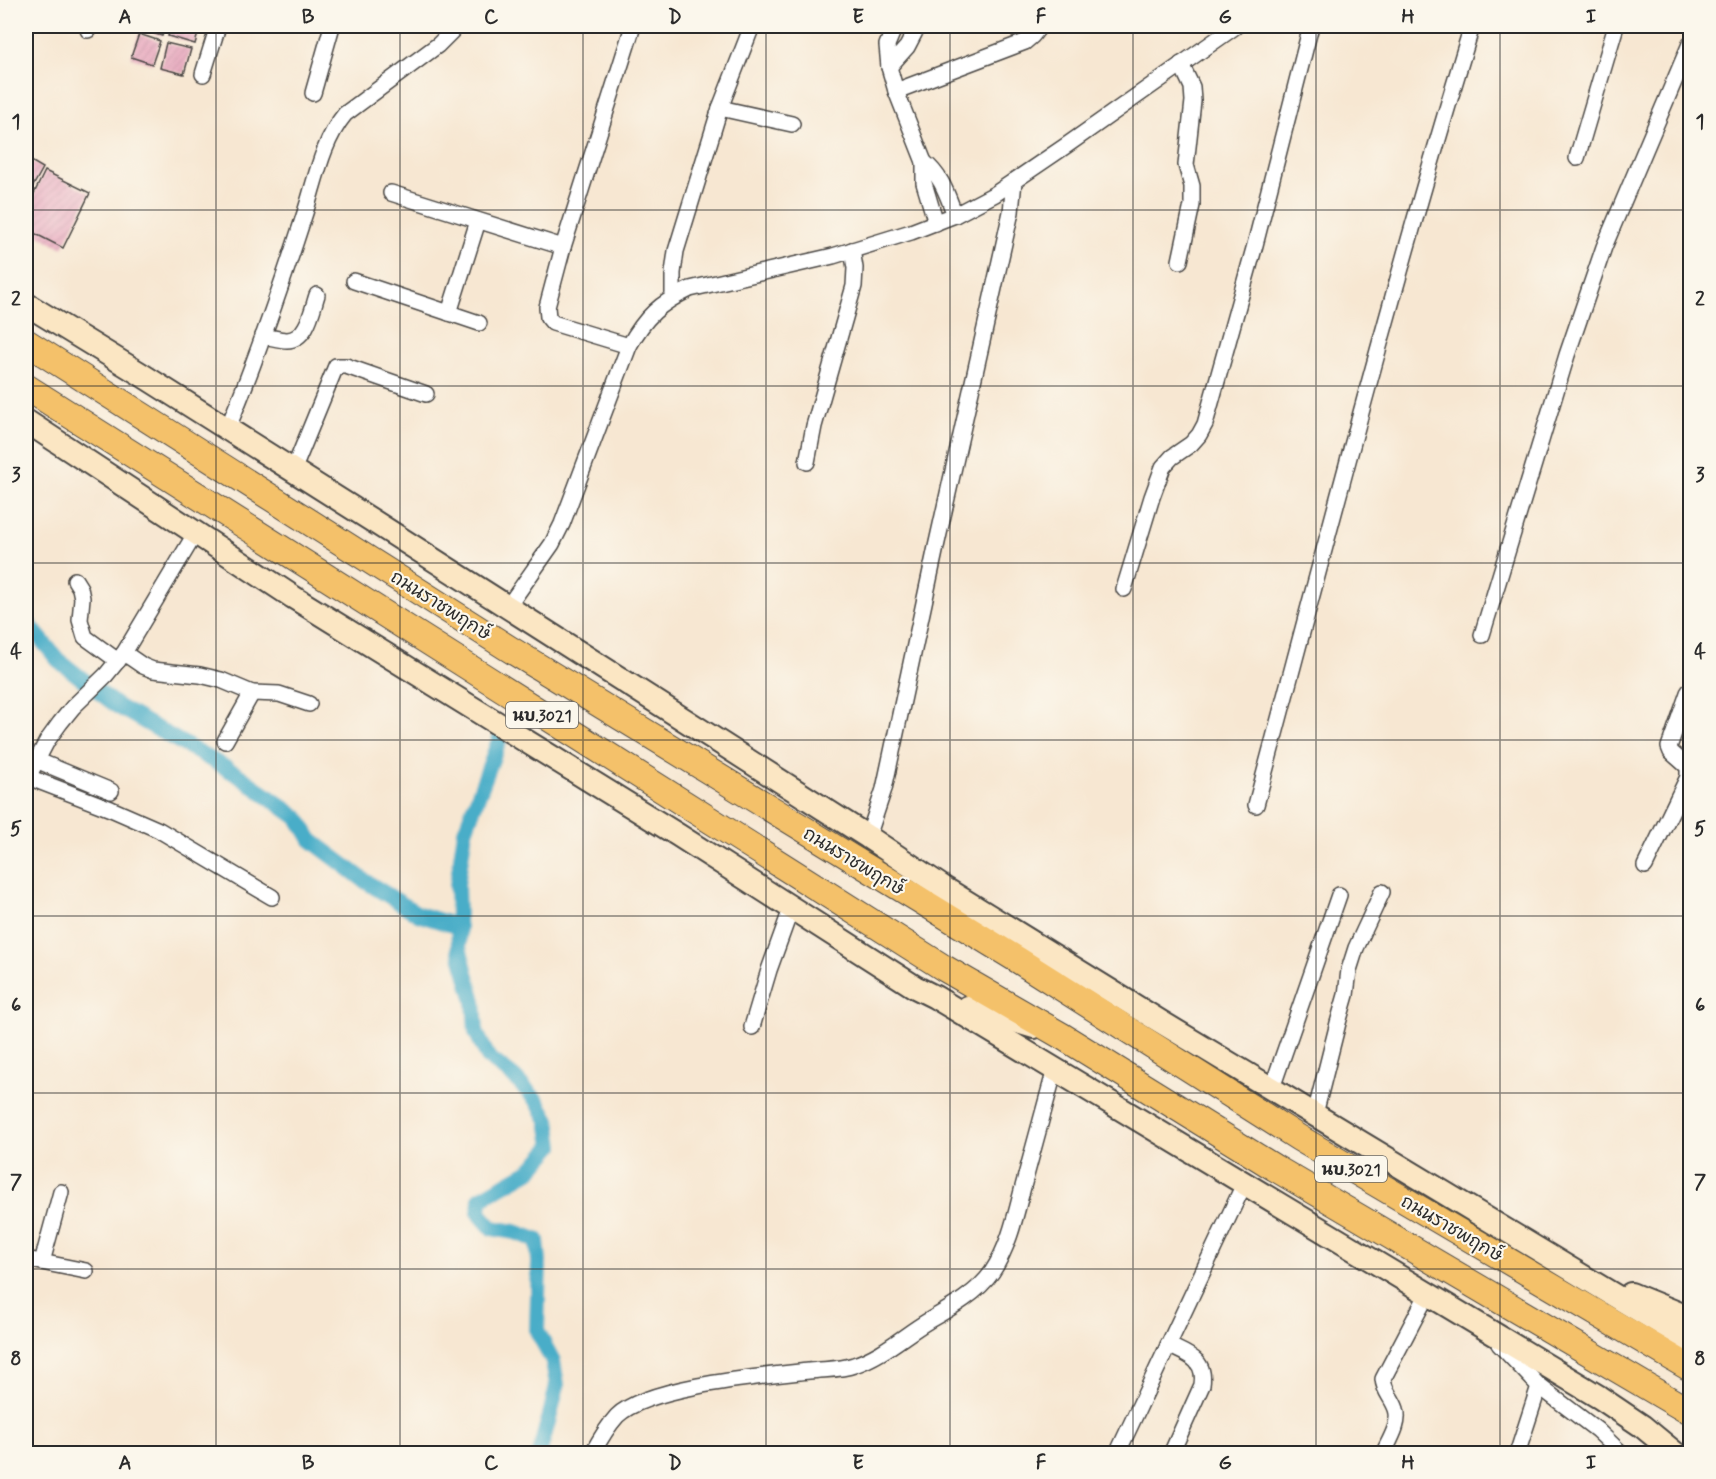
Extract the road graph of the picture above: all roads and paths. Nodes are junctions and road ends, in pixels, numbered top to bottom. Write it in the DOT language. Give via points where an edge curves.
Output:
graph roads {
  1 [pos="218,26"];
  2 [pos="332,26"];
  3 [pos="457,26"];
  4 [pos="633,26"];
  5 [pos="752,26"];
  6 [pos="896,26"];
  7 [pos="918,26"];
  8 [pos="1040,26"];
  9 [pos="1236,26"];
  10 [pos="1311,26"];
  11 [pos="1472,26"];
  12 [pos="1616,26"];
  13 [pos="1690,44"];
  14 [pos="1181,64"];
  15 [pos="889,67"];
  16 [pos="203,74"];
  17 [pos="896,91"];
  18 [pos="313,93"];
  19 [pos="720,108"];
  20 [pos="792,124"];
  21 [pos="1577,158"];
  22 [pos="924,162"];
  23 [pos="1014,181"];
  24 [pos="391,194"];
  25 [pos="955,215"];
  26 [pos="478,221"];
  27 [pos="936,223"];
  28 [pos="563,247"];
  29 [pos="852,250"];
  30 [pos="1180,261"];
  31 [pos="354,282"];
  32 [pos="317,295"];
  33 [pos="673,297"];
  34 [pos="26,304"];
  35 [pos="449,313"];
  36 [pos="479,322"];
  37 [pos="263,336"];
  38 [pos="26,342"];
  39 [pos="629,346"];
  40 [pos="26,387"];
  41 [pos="426,394"];
  42 [pos="26,421"];
  43 [pos="227,430"];
  44 [pos="807,462"];
  45 [pos="293,471"];
  46 [pos="195,534"];
  47 [pos="75,580"];
  48 [pos="1124,589"];
  49 [pos="507,608"];
  50 [pos="1482,635"];
  51 [pos="121,657"];
  52 [pos="1690,690"];
  53 [pos="252,693"];
  54 [pos="309,704"];
  55 [pos="225,741"];
  56 [pos="36,760"];
  57 [pos="27,779"];
  58 [pos="111,791"];
  59 [pos="1256,805"];
  60 [pos="868,837"];
  61 [pos="1645,866"];
  62 [pos="945,888"];
  63 [pos="1382,892"];
  64 [pos="1339,895"];
  65 [pos="272,897"];
  66 [pos="791,909"];
  67 [pos="1018,960"];
  68 [pos="935,997"];
  69 [pos="752,1027"];
  70 [pos="1062,1036"];
  71 [pos="1055,1069"];
  72 [pos="1272,1088"];
  73 [pos="1315,1114"];
  74 [pos="1245,1182"];
  75 [pos="61,1192"];
  76 [pos="26,1259"];
  77 [pos="42,1262"];
  78 [pos="86,1271"];
  79 [pos="1584,1277"];
  80 [pos="1428,1293"];
  81 [pos="1690,1318"];
  82 [pos="1480,1324"];
  83 [pos="1690,1341"];
  84 [pos="1168,1345"];
  85 [pos="1690,1368"];
  86 [pos="1539,1386"];
  87 [pos="1690,1412"];
  88 [pos="592,1454"];
  89 [pos="1118,1454"];
  90 [pos="1171,1454"];
  91 [pos="1383,1454"];
  92 [pos="1517,1454"];
  93 [pos="1622,1454"];
  94 [pos="1676,1454"];
  1 -- 16 [label="street"];
  2 -- 18 [label="street"];
  3 -- 37 [label="street" via="438,45 345,114 334,127"];
  4 -- 28 [label="street"];
  5 -- 19 [label="street"];
  6 -- 15 [label="street" via="887,45"];
  7 -- 15 [label="street" via="907,47"];
  8 -- 17 [label="street" via="1025,42"];
  9 -- 14 [label="street"];
  10 -- 48 [label="street" via="1205,424 1191,444 1163,467"];
  11 -- 59 [label="street" via="1386,321"];
  12 -- 21 [label="street"];
  13 -- 50 [label="street" via="1604,247"];
  14 -- 23 [label="street"];
  14 -- 30 [label="street" via="1192,87 1193,101 1186,165 1192,205"];
  15 -- 17 [label="street"];
  17 -- 22 [label="street"];
  19 -- 20 [label="street"];
  19 -- 33 [label="street" via="676,251"];
  22 -- 25 [label="street" via="940,179"];
  22 -- 27 [label="street" via="924,183"];
  23 -- 25 [label="street"];
  23 -- 60 [label="street" via="1009,223 884,789"];
  24 -- 26 [label="street"];
  25 -- 27 [label="street"];
  26 -- 28 [label="street"];
  26 -- 35 [label="street"];
  27 -- 29 [label="street"];
  28 -- 39 [label="street" via="547,307 548,317 553,323"];
  29 -- 33 [label="street" via="690,289"];
  29 -- 44 [label="street" via="854,286"];
  31 -- 35 [label="street"];
  32 -- 37 [label="street" via="299,337 289,340"];
  33 -- 39 [label="street" via="639,327"];
  34 -- 43 [label="main road, ถนนราชพฤกษ์"];
  35 -- 36 [label="street"];
  37 -- 43 [label="street"];
  38 -- 67 [label="main road, ถนนราชพฤกษ์ / นบ.3021" via="508,648"];
  39 -- 49 [label="street" via="562,524"];
  40 -- 70 [label="main road, ถนนราชพฤกษ์ / นบ.3021" via="944,968"];
  41 -- 45 [label="street" via="336,366"];
  42 -- 46 [label="main road, นบ.3021"];
  43 -- 45 [label="main road, ถนนราชพฤกษ์"];
  45 -- 49 [label="main road, ถนนราชพฤกษ์"];
  46 -- 51 [label="street"];
  46 -- 66 [label="main road, นบ.3021"];
  47 -- 51 [label="street" via="82,598 80,621 85,637"];
  49 -- 60 [label="main road, ถนนราชพฤกษ์"];
  51 -- 53 [label="street" via="153,670 200,675"];
  51 -- 56 [label="street" via="73,707"];
  52 -- 61 [label="street" via="1669,747 1688,767 1688,777"];
  53 -- 54 [label="street" via="279,694"];
  53 -- 55 [label="street"];
  56 -- 57 [label="street"];
  56 -- 58 [label="street"];
  57 -- 65 [label="street" via="159,830"];
  60 -- 62 [label="main road, ถนนราชพฤกษ์"];
  62 -- 67 [label="main road"];
  62 -- 72 [label="main road"];
  63 -- 73 [label="street" via="1349,970"];
  64 -- 72 [label="street"];
  66 -- 68 [label="main road, นบ.3021"];
  66 -- 69 [label="street"];
  67 -- 85 [label="main road, ถนนราชพฤกษ์ / นบ.3021" via="1299,1138"];
  68 -- 70 [label="main road"];
  68 -- 71 [label="main road"];
  70 -- 87 [label="main road, ถนนราชพฤกษ์ / นบ.3021" via="1275,1168"];
  71 -- 74 [label="main road"];
  71 -- 88 [label="street" via="1006,1246 991,1274 975,1290 890,1348 852,1366 684,1388 636,1403 618,1415"];
  72 -- 73 [label="main road"];
  73 -- 79 [label="main road"];
  74 -- 80 [label="main road"];
  74 -- 84 [label="street"];
  75 -- 77 [label="street"];
  76 -- 77 [label="street"];
  77 -- 78 [label="street"];
  79 -- 81 [label="main road"];
  79 -- 83 [label="main road"];
  80 -- 82 [label="main road"];
  80 -- 91 [label="street" via="1383,1378 1397,1416"];
  82 -- 86 [label="street"];
  82 -- 94 [label="main road" via="1599,1397"];
  84 -- 89 [label="street"];
  84 -- 90 [label="street" via="1193,1358 1203,1374 1202,1385"];
  86 -- 92 [label="street"];
  86 -- 93 [label="street"];
}
